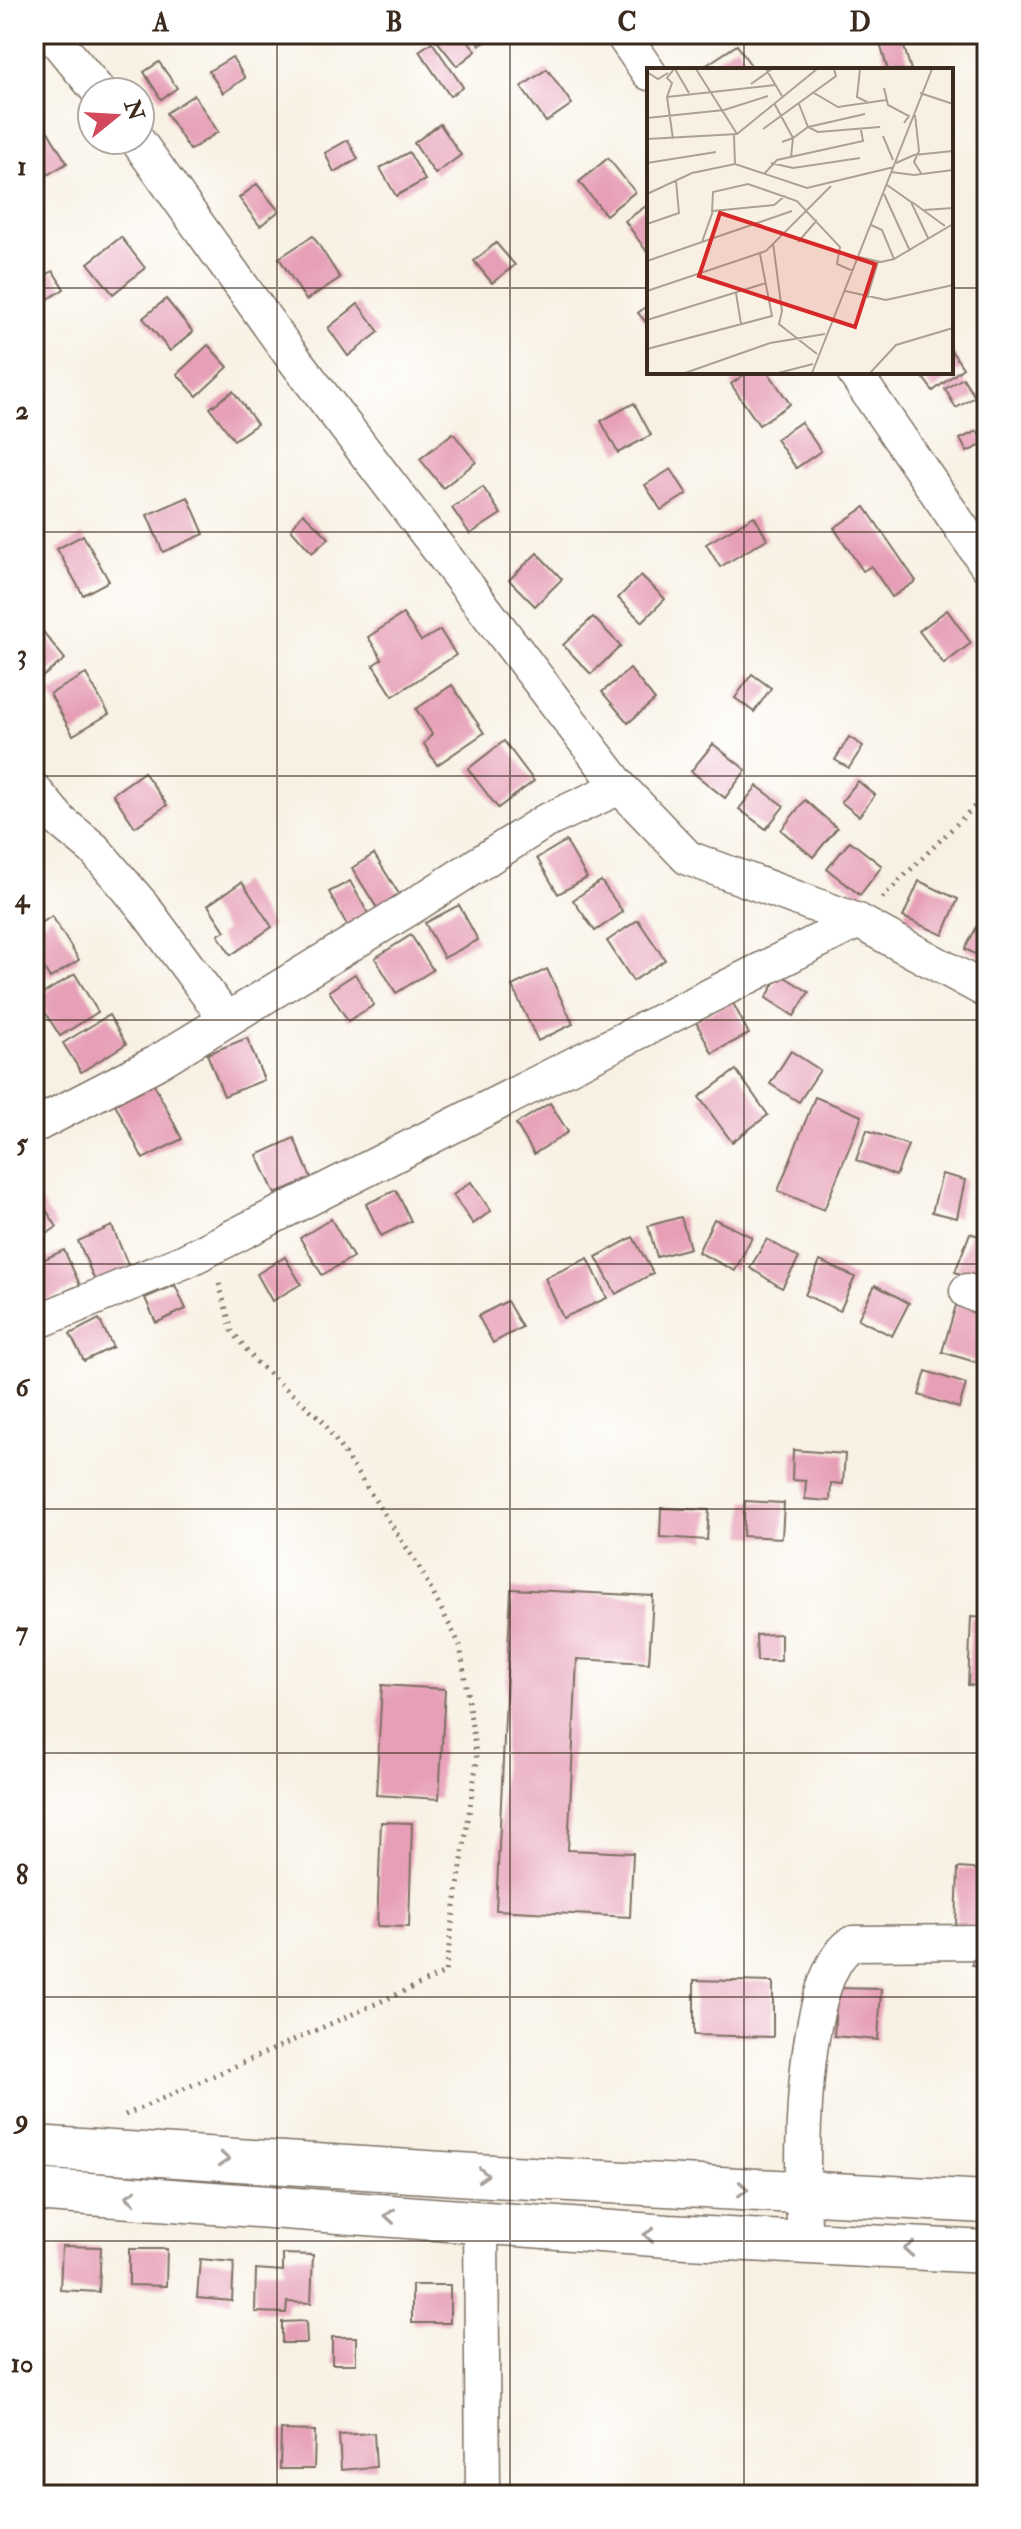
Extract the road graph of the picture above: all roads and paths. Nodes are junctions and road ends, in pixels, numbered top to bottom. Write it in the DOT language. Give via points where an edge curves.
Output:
graph roads {
  1 [pos="51,34"];
  2 [pos="622,34"];
  3 [pos="647,70"];
  4 [pos="86,76"];
  5 [pos="148,156"];
  6 [pos="855,374"];
  7 [pos="987,565"];
  8 [pos="620,787"];
  9 [pos="34,790"];
  10 [pos="987,794"];
  11 [pos="858,921"];
  12 [pos="987,991"];
  13 [pos="226,1019"];
  14 [pos="34,1126"];
  15 [pos="210,1248"];
  16 [pos="34,1323"];
  17 [pos="987,1942"];
  18 [pos="124,2115"];
  19 [pos="34,2147"];
  20 [pos="34,2190"];
  21 [pos="802,2193"];
  22 [pos="987,2202"];
  23 [pos="481,2222"];
  24 [pos="805,2244"];
  25 [pos="987,2252"];
  26 [pos="483,2495"];
  1 -- 4 [label="street"];
  2 -- 3 [label="street"];
  5 -- 8 [label="street" via="288,351"];
  6 -- 7 [label="street"];
  8 -- 11 [label="street" via="688,858"];
  8 -- 13 [label="street" via="544,822"];
  9 -- 13 [label="street" via="142,905"];
  10 -- 11 [label="path"];
  11 -- 12 [label="street"];
  11 -- 15 [label="street"];
  13 -- 14 [label="street" via="156,1063"];
  15 -- 16 [label="street"];
  15 -- 18 [label="path" via="232,1331 257,1363 322,1420 418,1565 460,1645 477,1760 445,1973"];
  17 -- 21 [label="street" via="853,1943 843,1949 819,1998 806,2087"];
  19 -- 21 [label="street, one-way"];
  23 -- 20 [label="street, one-way"];
  21 -- 22 [label="street"];
  21 -- 24 [label="street"];
  24 -- 23 [label="street, one-way"];
  23 -- 26 [label="street"];
  25 -- 24 [label="street, one-way"];
}
